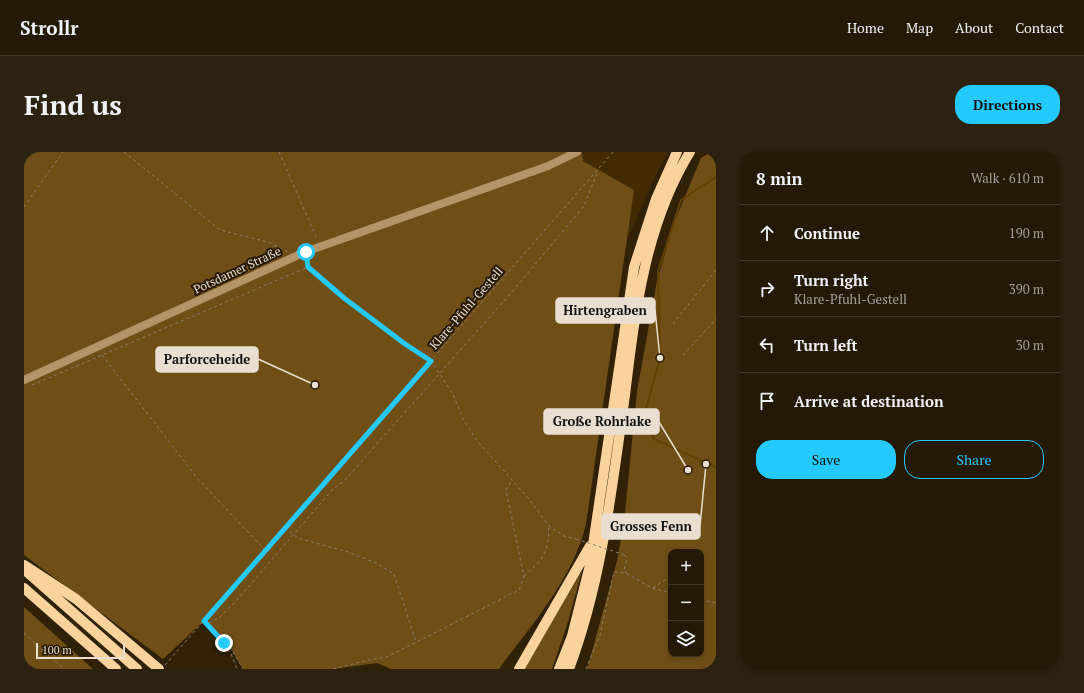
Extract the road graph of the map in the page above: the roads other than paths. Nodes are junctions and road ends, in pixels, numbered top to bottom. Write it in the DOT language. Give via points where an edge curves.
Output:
graph roads {
  1 [pos="577,152"];
  2 [pos="677,152"];
  3 [pos="690,152"];
  4 [pos="28,382"];
  5 [pos="596,530"];
  6 [pos="24,565"];
  7 [pos="24,569"];
  8 [pos="24,588"];
  9 [pos="520,667"];
  10 [pos="161,668"];
  11 [pos="116,669"];
  12 [pos="137,669"];
  13 [pos="559,669"];
  14 [pos="569,669"];
  1 -- 4 [label="street, Potsdamer Straße" via="541,169 306,252"];
  2 -- 5 [label="highway" via="656,199 634,267"];
  3 -- 14 [label="highway" via="658,222 639,293 600,565 582,635"];
  5 -- 9 [label="highway" via="587,553"];
  5 -- 13 [label="highway" via="572,636"];
  6 -- 10 [label="highway" via="76,599"];
  7 -- 12 [label="highway"];
  8 -- 11 [label="highway"];
}
